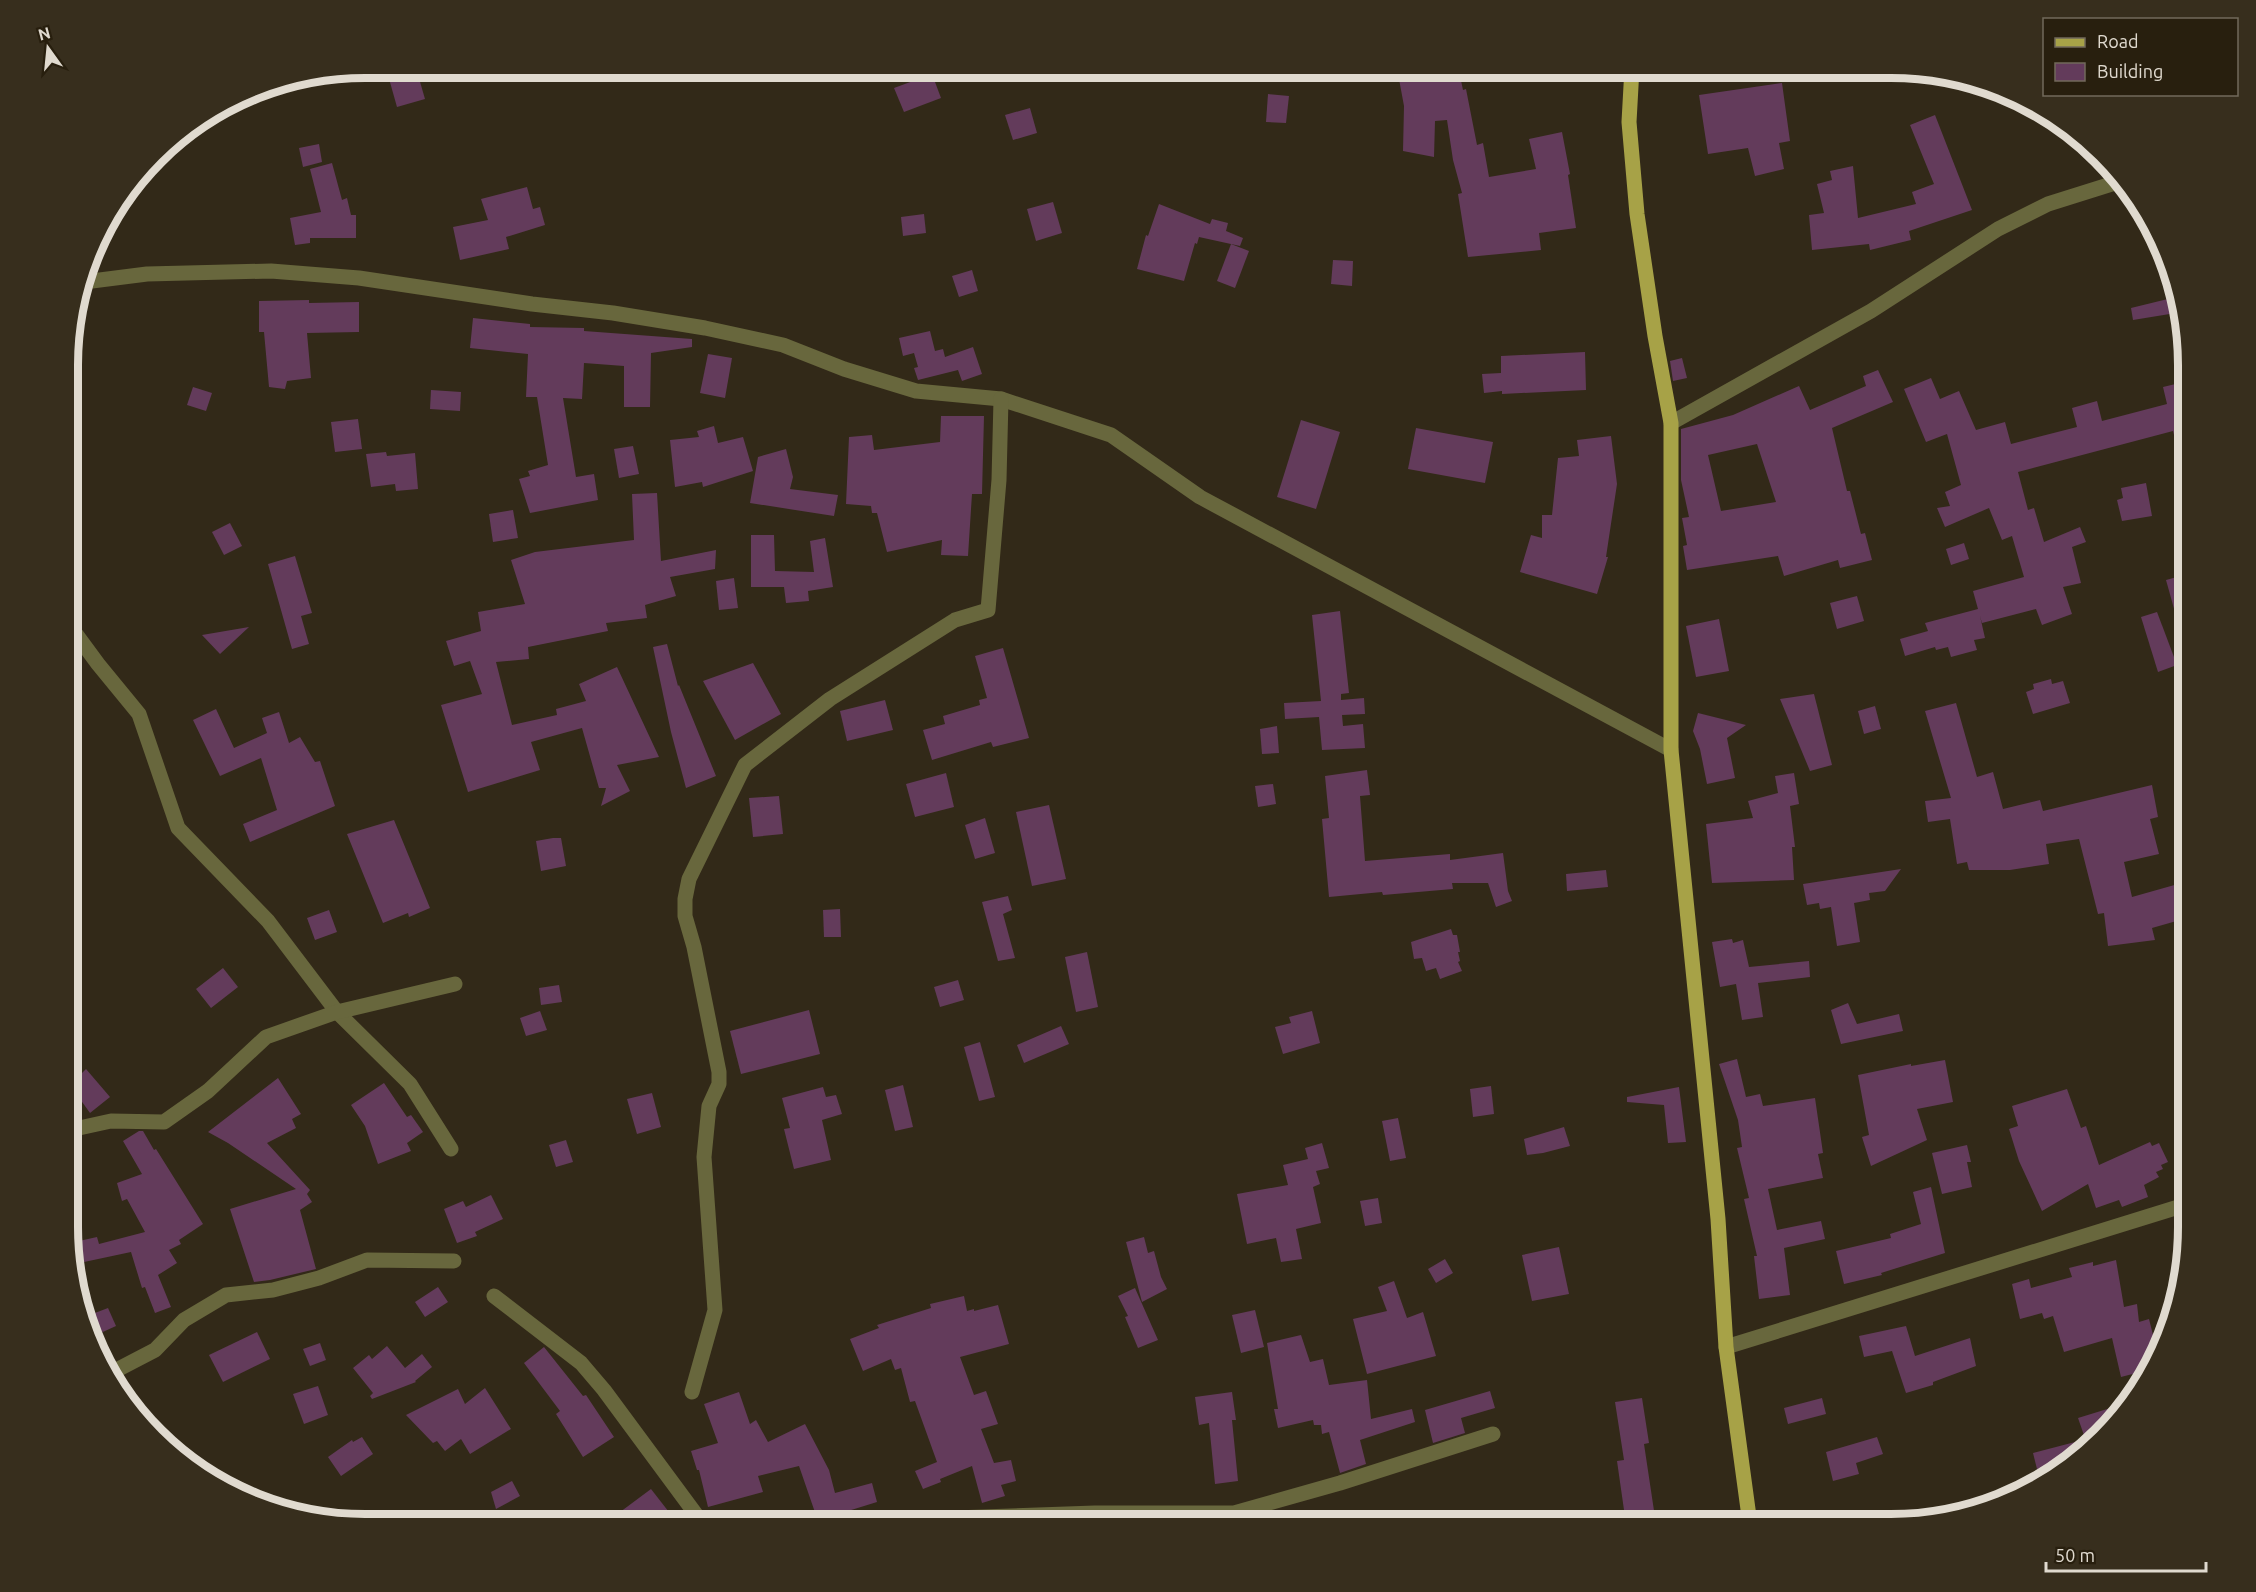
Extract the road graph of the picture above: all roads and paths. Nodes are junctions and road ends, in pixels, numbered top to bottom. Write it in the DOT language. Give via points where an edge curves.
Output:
graph roads {
  1 [pos="1631,78"];
  2 [pos="2113,183"];
  3 [pos="91,281"];
  4 [pos="1001,399"];
  5 [pos="1671,423"];
  6 [pos="78,637"];
  7 [pos="1671,750"];
  8 [pos="455,984"];
  9 [pos="337,1012"];
  10 [pos="78,1128"];
  11 [pos="451,1149"];
  12 [pos="2178,1207"];
  13 [pos="454,1262"];
  14 [pos="494,1296"];
  15 [pos="1726,1347"];
  16 [pos="116,1370"];
  17 [pos="692,1392"];
  18 [pos="1493,1434"];
  19 [pos="691,1514"];
  20 [pos="1067,1514"];
  21 [pos="1749,1514"];
  1 -- 5 [label="main road" via="1629,122 1637,213"];
  2 -- 5 [label="street" via="2048,204 1998,229 1871,310"];
  3 -- 4 [label="street" via="147,274 248,272 359,278 705,328 783,345 916,391"];
  4 -- 7 [label="street" via="1111,435 1200,497"];
  4 -- 17 [label="street" via="988,610 955,620 840,692 745,765 689,879 686,916 719,1072 709,1106 704,1157 715,1310"];
  5 -- 7 [label="main road"];
  6 -- 9 [label="street" via="139,714 178,828 268,921"];
  7 -- 15 [label="main road" via="1718,1219"];
  8 -- 9 [label="street"];
  9 -- 10 [label="street" via="266,1037 208,1091 164,1122 111,1121"];
  9 -- 11 [label="street" via="410,1084"];
  12 -- 15 [label="street"];
  13 -- 16 [label="street" via="367,1260 273,1290 226,1295 184,1320 155,1350"];
  14 -- 19 [label="street" via="581,1363"];
  15 -- 21 [label="main road"];
  18 -- 20 [label="street" via="1234,1513"];
}
